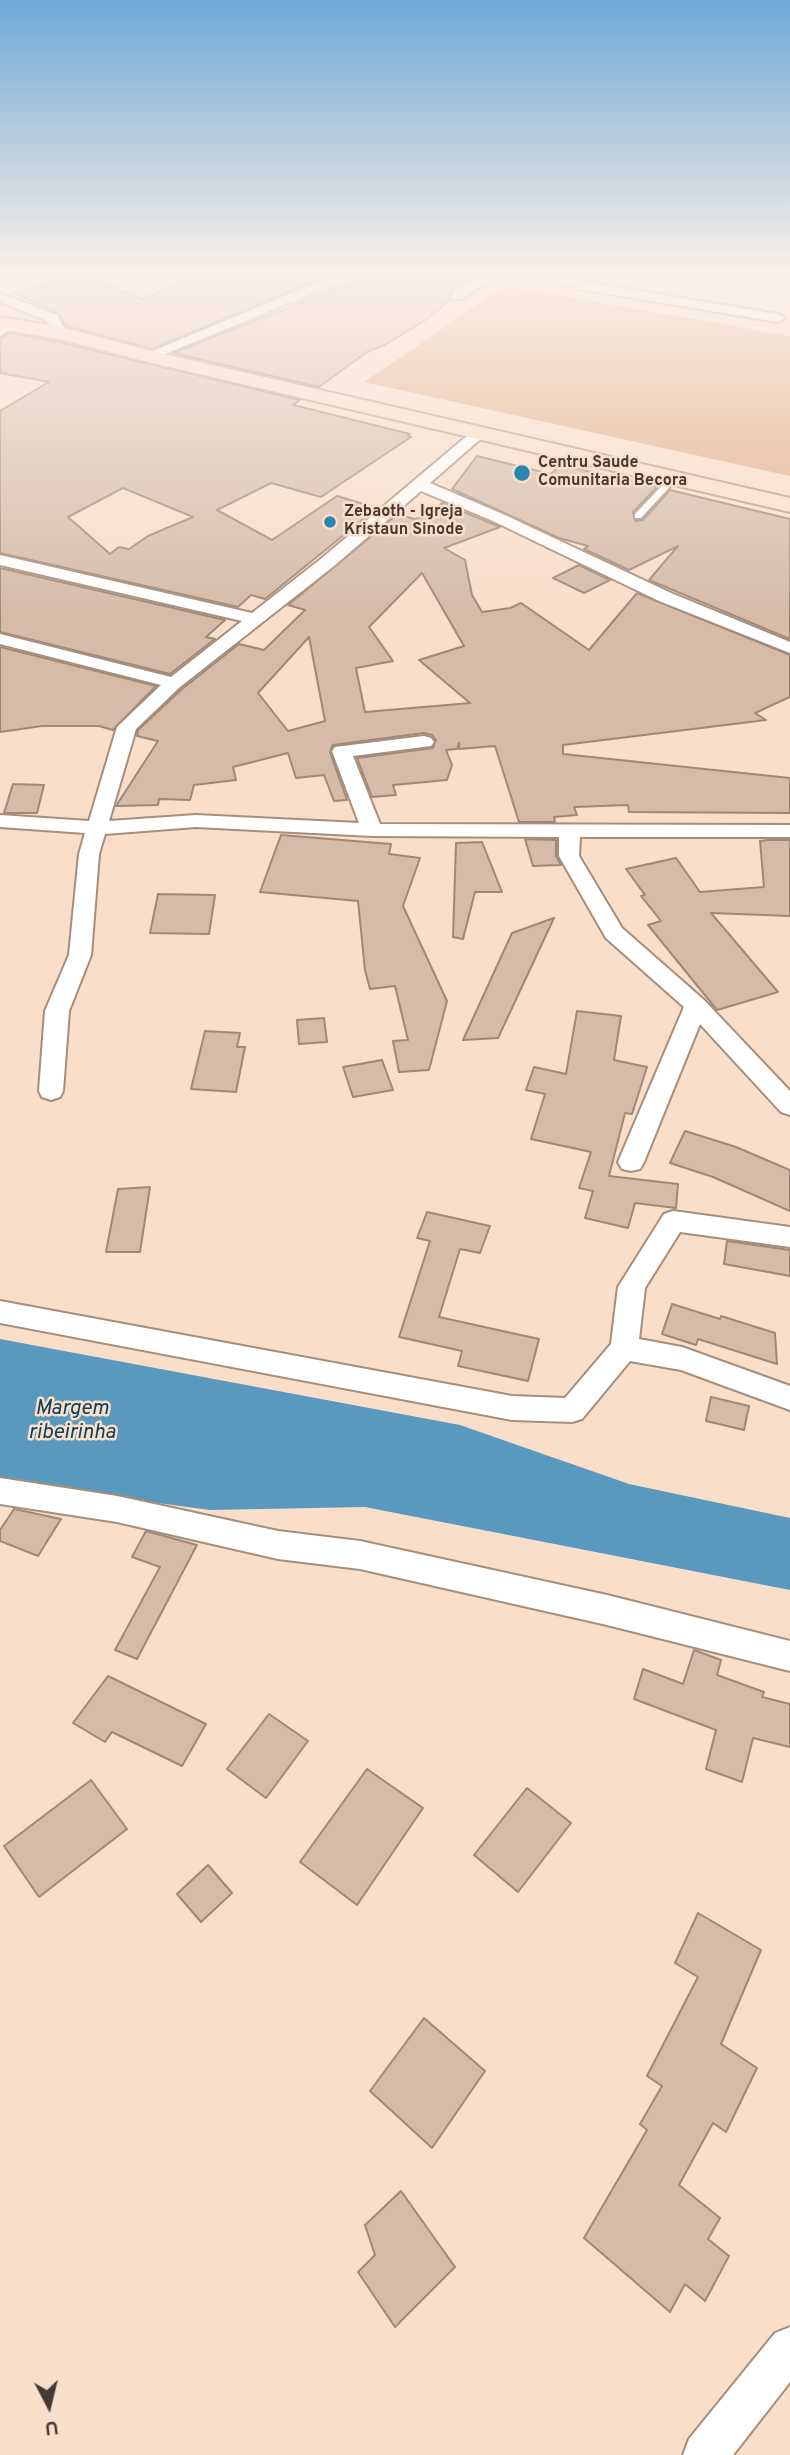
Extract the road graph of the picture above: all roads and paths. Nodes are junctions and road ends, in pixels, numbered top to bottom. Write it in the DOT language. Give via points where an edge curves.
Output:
graph roads {
  1 [pos="292,390"];
  2 [pos="479,433"];
  3 [pos="674,478"];
  4 [pos="419,484"];
  5 [pos="790,505"];
  6 [pos="638,516"];
  7 [pos="0,560"];
  8 [pos="254,619"];
  9 [pos="0,639"];
  10 [pos="790,648"];
  11 [pos="174,682"];
  12 [pos="424,742"];
  13 [pos="0,821"];
  14 [pos="99,828"];
  15 [pos="372,830"];
  16 [pos="570,830"];
  17 [pos="790,831"];
  18 [pos="696,1005"];
  19 [pos="51,1091"];
  20 [pos="790,1106"];
  21 [pos="631,1162"];
  22 [pos="790,1237"];
  23 [pos="0,1311"];
  24 [pos="624,1348"];
  25 [pos="790,1398"];
  26 [pos="0,1491"];
  27 [pos="790,1656"];
  28 [pos="790,2348"];
  29 [pos="705,2455"];
  1 -- 2 [label="main road"];
  2 -- 3 [label="main road"];
  2 -- 4 [label="street"];
  3 -- 5 [label="main road"];
  3 -- 6 [label="lane"];
  4 -- 8 [label="street"];
  4 -- 10 [label="street" via="665,597"];
  7 -- 8 [label="street"];
  8 -- 11 [label="street"];
  9 -- 11 [label="street"];
  11 -- 14 [label="street" via="127,727"];
  12 -- 15 [label="street" via="342,751"];
  13 -- 14 [label="street"];
  14 -- 15 [label="street" via="196,821"];
  14 -- 19 [label="street" via="89,854 80,955 57,1011"];
  15 -- 16 [label="street"];
  16 -- 17 [label="street"];
  16 -- 18 [label="street" via="569,856 614,933"];
  18 -- 20 [label="street"];
  18 -- 21 [label="street"];
  22 -- 24 [label="street" via="673,1221 632,1287"];
  23 -- 24 [label="street" via="512,1408 572,1410"];
  24 -- 25 [label="street" via="682,1359"];
  26 -- 27 [label="street" via="117,1509 278,1545 360,1555"];
  28 -- 29 [label="street"];
}
